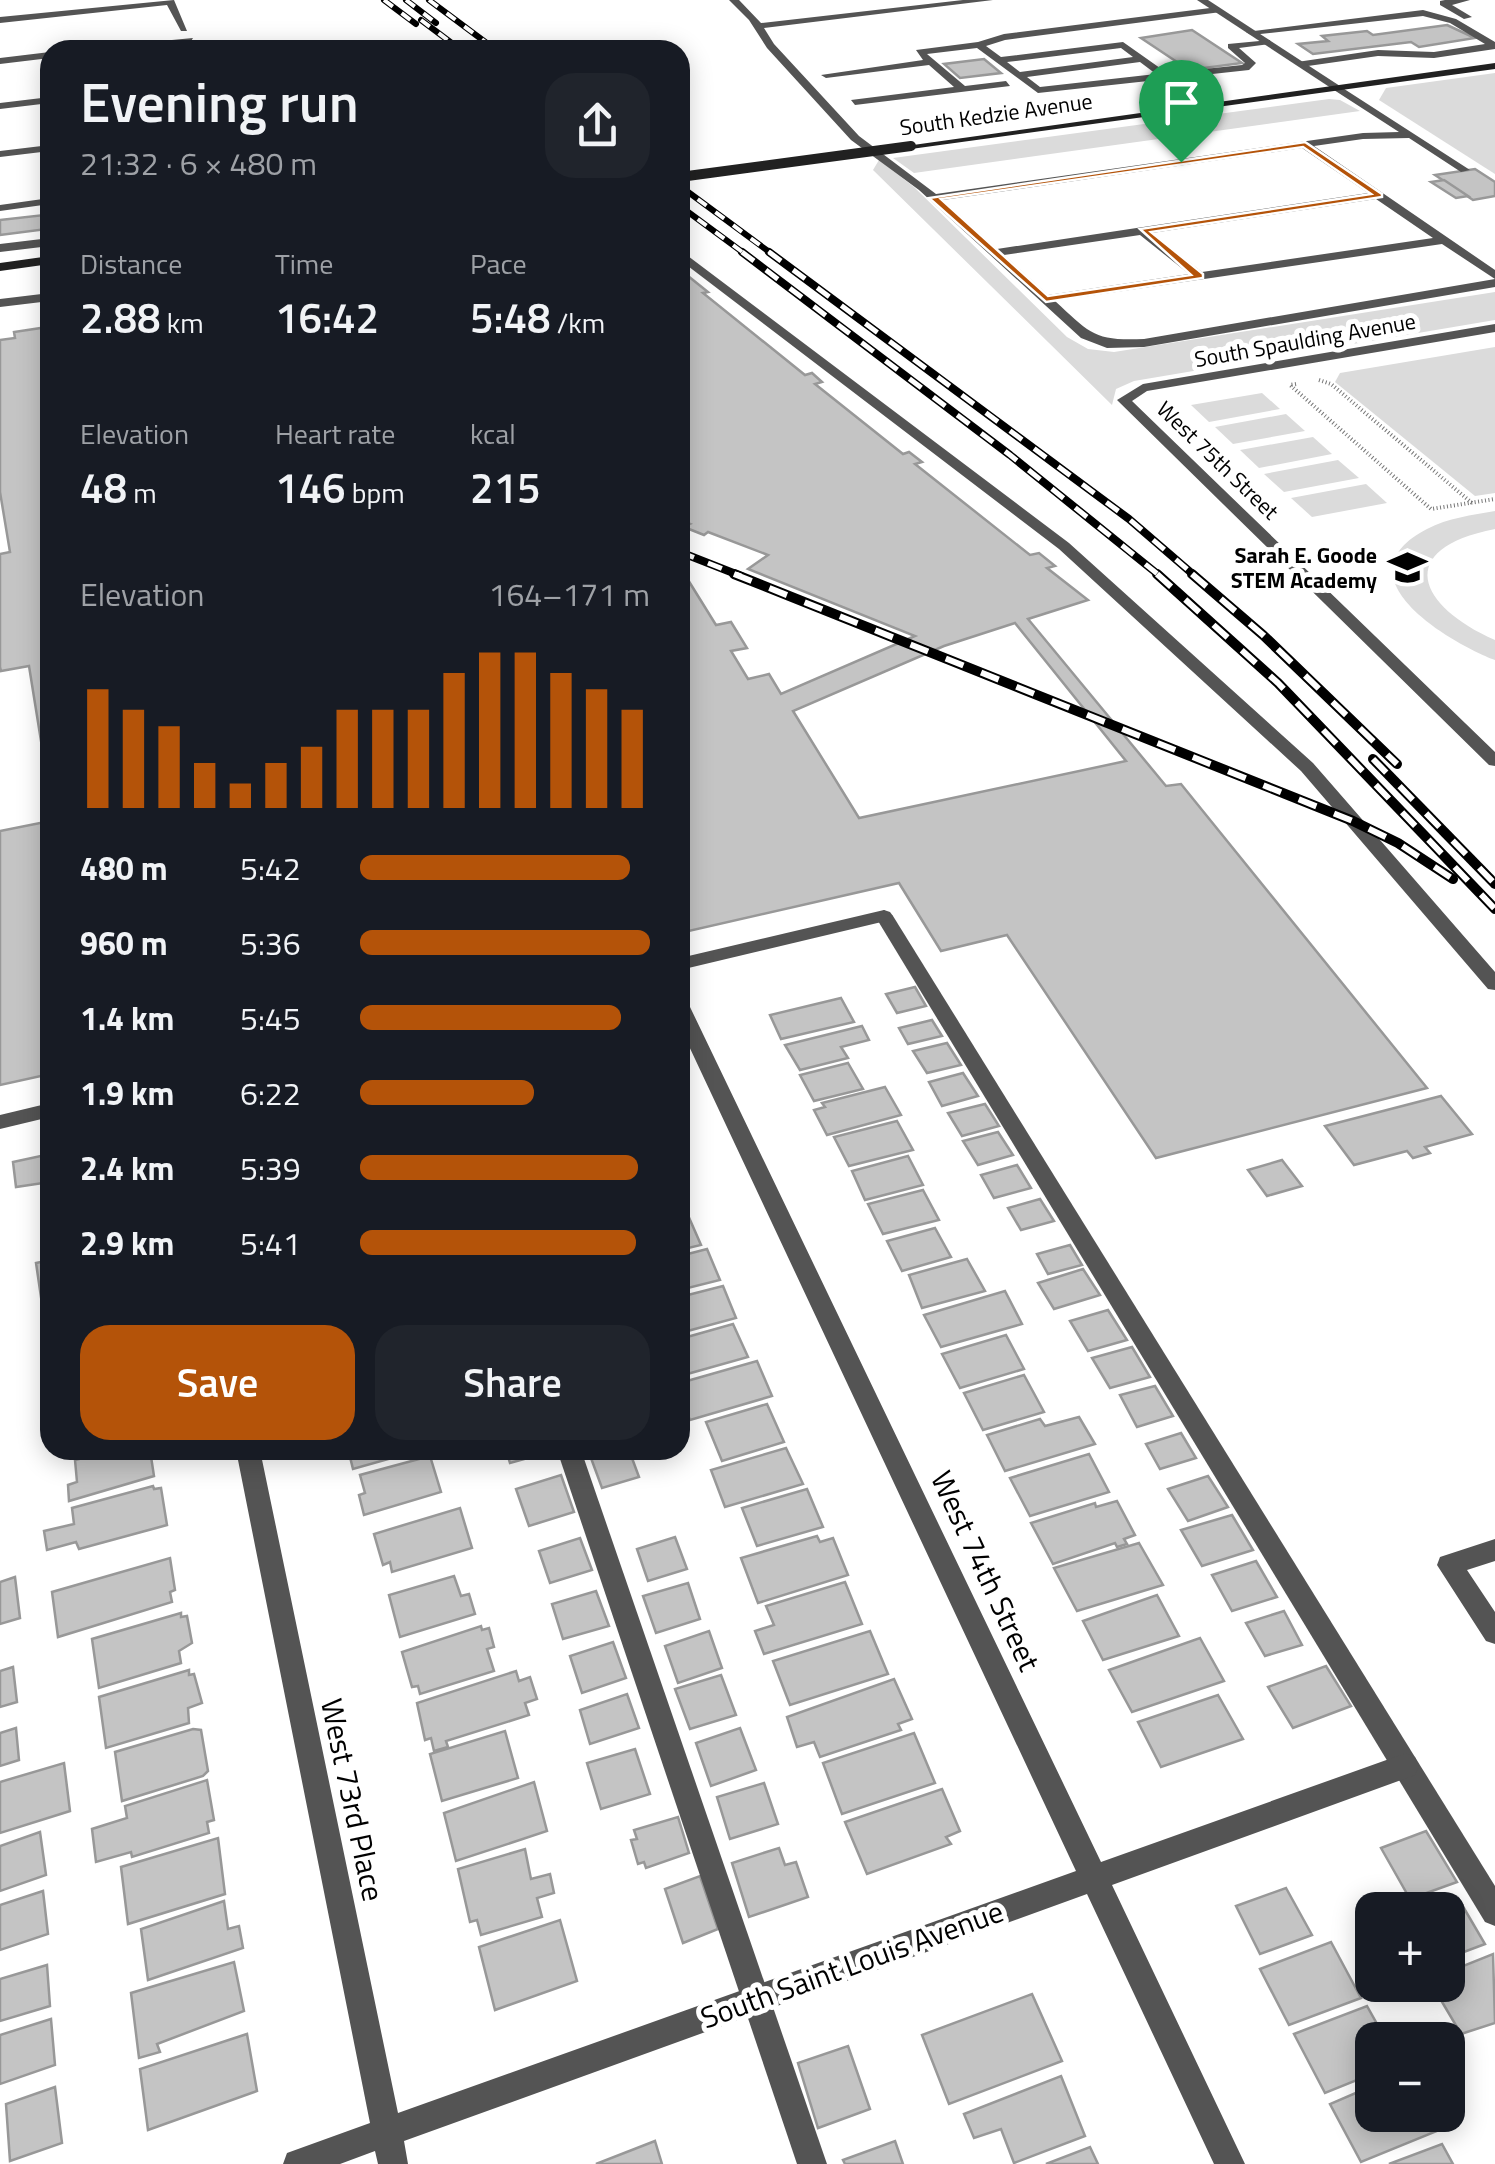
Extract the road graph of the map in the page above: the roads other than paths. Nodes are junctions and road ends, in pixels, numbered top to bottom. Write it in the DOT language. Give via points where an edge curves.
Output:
graph roads {
  1 [pos="734,0"];
  2 [pos="988,0"];
  3 [pos="1202,0"];
  4 [pos="1465,0"];
  5 [pos="170,1"];
  6 [pos="1218,10"];
  7 [pos="0,20"];
  8 [pos="758,26"];
  9 [pos="184,29"];
  10 [pos="1251,32"];
  11 [pos="1495,33"];
  12 [pos="1267,42"];
  13 [pos="979,46"];
  14 [pos="40,57"];
  15 [pos="1142,59"];
  16 [pos="998,60"];
  17 [pos="0,61"];
  18 [pos="930,62"];
  19 [pos="1301,64"];
  20 [pos="1495,66"];
  21 [pos="826,75"];
  22 [pos="1017,75"];
  23 [pos="1166,77"];
  24 [pos="1006,84"];
  25 [pos="1338,88"];
  26 [pos="962,89"];
  27 [pos="40,101"];
  28 [pos="855,102"];
  29 [pos="0,106"];
  30 [pos="1410,135"];
  31 [pos="1305,144"];
  32 [pos="40,149"];
  33 [pos="0,154"];
  34 [pos="1465,170"];
  35 [pos="690,176"];
  36 [pos="1379,196"];
  37 [pos="934,198"];
  38 [pos="40,203"];
  39 [pos="0,208"];
  40 [pos="1144,230"];
  41 [pos="1443,240"];
  42 [pos="40,243"];
  43 [pos="0,248"];
  44 [pos="994,253"];
  45 [pos="40,261"];
  46 [pos="690,262"];
  47 [pos="0,267"];
  48 [pos="1495,275"];
  49 [pos="1199,276"];
  50 [pos="1495,284"];
  51 [pos="40,298"];
  52 [pos="1046,300"];
  53 [pos="0,304"];
  54 [pos="1495,328"];
  55 [pos="1124,400"];
  56 [pos="1495,761"];
  57 [pos="690,962"];
  58 [pos="1495,984"];
  59 [pos="690,1028"];
  60 [pos="40,1112"];
  61 [pos="0,1122"];
  62 [pos="250,1460"];
  63 [pos="572,1460"];
  64 [pos="1495,1550"];
  65 [pos="1495,1632"];
  66 [pos="1406,1766"];
  67 [pos="1094,1878"];
  68 [pos="1495,1912"];
  69 [pos="756,2000"];
  70 [pos="386,2132"];
  71 [pos="298,2164"];
  72 [pos="393,2164"];
  73 [pos="812,2164"];
  74 [pos="1230,2164"];
  1 -- 8 [label="street"];
  2 -- 8 [label="street"];
  3 -- 6 [label="street"];
  4 -- 11 [label="street" via="1444,3"];
  5 -- 7 [label="street"];
  5 -- 9 [label="street"];
  6 -- 10 [label="street"];
  6 -- 13 [label="street" via="1004,36"];
  8 -- 37 [label="street" via="855,138"];
  10 -- 12 [label="street"];
  10 -- 19 [label="street" via="1423,14 1453,21 1494,46"];
  12 -- 19 [label="street"];
  12 -- 23 [label="street" via="1231,46 1252,63 1245,68"];
  13 -- 16 [label="street"];
  13 -- 18 [label="street" via="918,52"];
  14 -- 17 [label="street"];
  15 -- 16 [label="street" via="1123,46"];
  15 -- 22 [label="street"];
  15 -- 23 [label="street"];
  16 -- 22 [label="street"];
  18 -- 21 [label="street"];
  18 -- 26 [label="street"];
  19 -- 25 [label="street"];
  20 -- 25 [label="main road, South Kedzie Avenue"];
  22 -- 23 [label="street" via="1038,90"];
  24 -- 26 [label="street"];
  25 -- 30 [label="street"];
  25 -- 35 [label="main road, South Kedzie Avenue, bridge"];
  26 -- 28 [label="street"];
  27 -- 29 [label="street"];
  30 -- 31 [label="street"];
  30 -- 34 [label="street"];
  31 -- 36 [label="street"];
  31 -- 37 [label="street"];
  32 -- 33 [label="street"];
  36 -- 40 [label="street"];
  36 -- 41 [label="street"];
  37 -- 44 [label="street"];
  38 -- 39 [label="street"];
  40 -- 44 [label="street"];
  40 -- 49 [label="street"];
  41 -- 48 [label="street"];
  41 -- 49 [label="street"];
  42 -- 43 [label="street"];
  44 -- 52 [label="street"];
  45 -- 47 [label="main road"];
  46 -- 58 [label="street" via="1064,546 1307,767"];
  49 -- 52 [label="street"];
  50 -- 52 [label="street" via="1144,343 1107,344 1085,335"];
  51 -- 53 [label="street"];
  54 -- 55 [label="street, South Spaulding Avenue" via="1143,388"];
  55 -- 56 [label="street, West 75th Street"];
  57 -- 66 [label="street" via="884,916"];
  59 -- 67 [label="street, West 74th Street"];
  60 -- 61 [label="street"];
  62 -- 70 [label="street, West 73rd Place"];
  63 -- 69 [label="street"];
  64 -- 65 [label="street" via="1449,1565"];
  66 -- 67 [label="street, South Saint Louis Avenue"];
  66 -- 68 [label="street"];
  67 -- 69 [label="street, South Saint Louis Avenue"];
  67 -- 74 [label="street, West 74th Street"];
  69 -- 70 [label="street, South Saint Louis Avenue"];
  69 -- 73 [label="street"];
  70 -- 71 [label="street, South Saint Louis Avenue"];
  70 -- 72 [label="street, West 73rd Place"];
}
